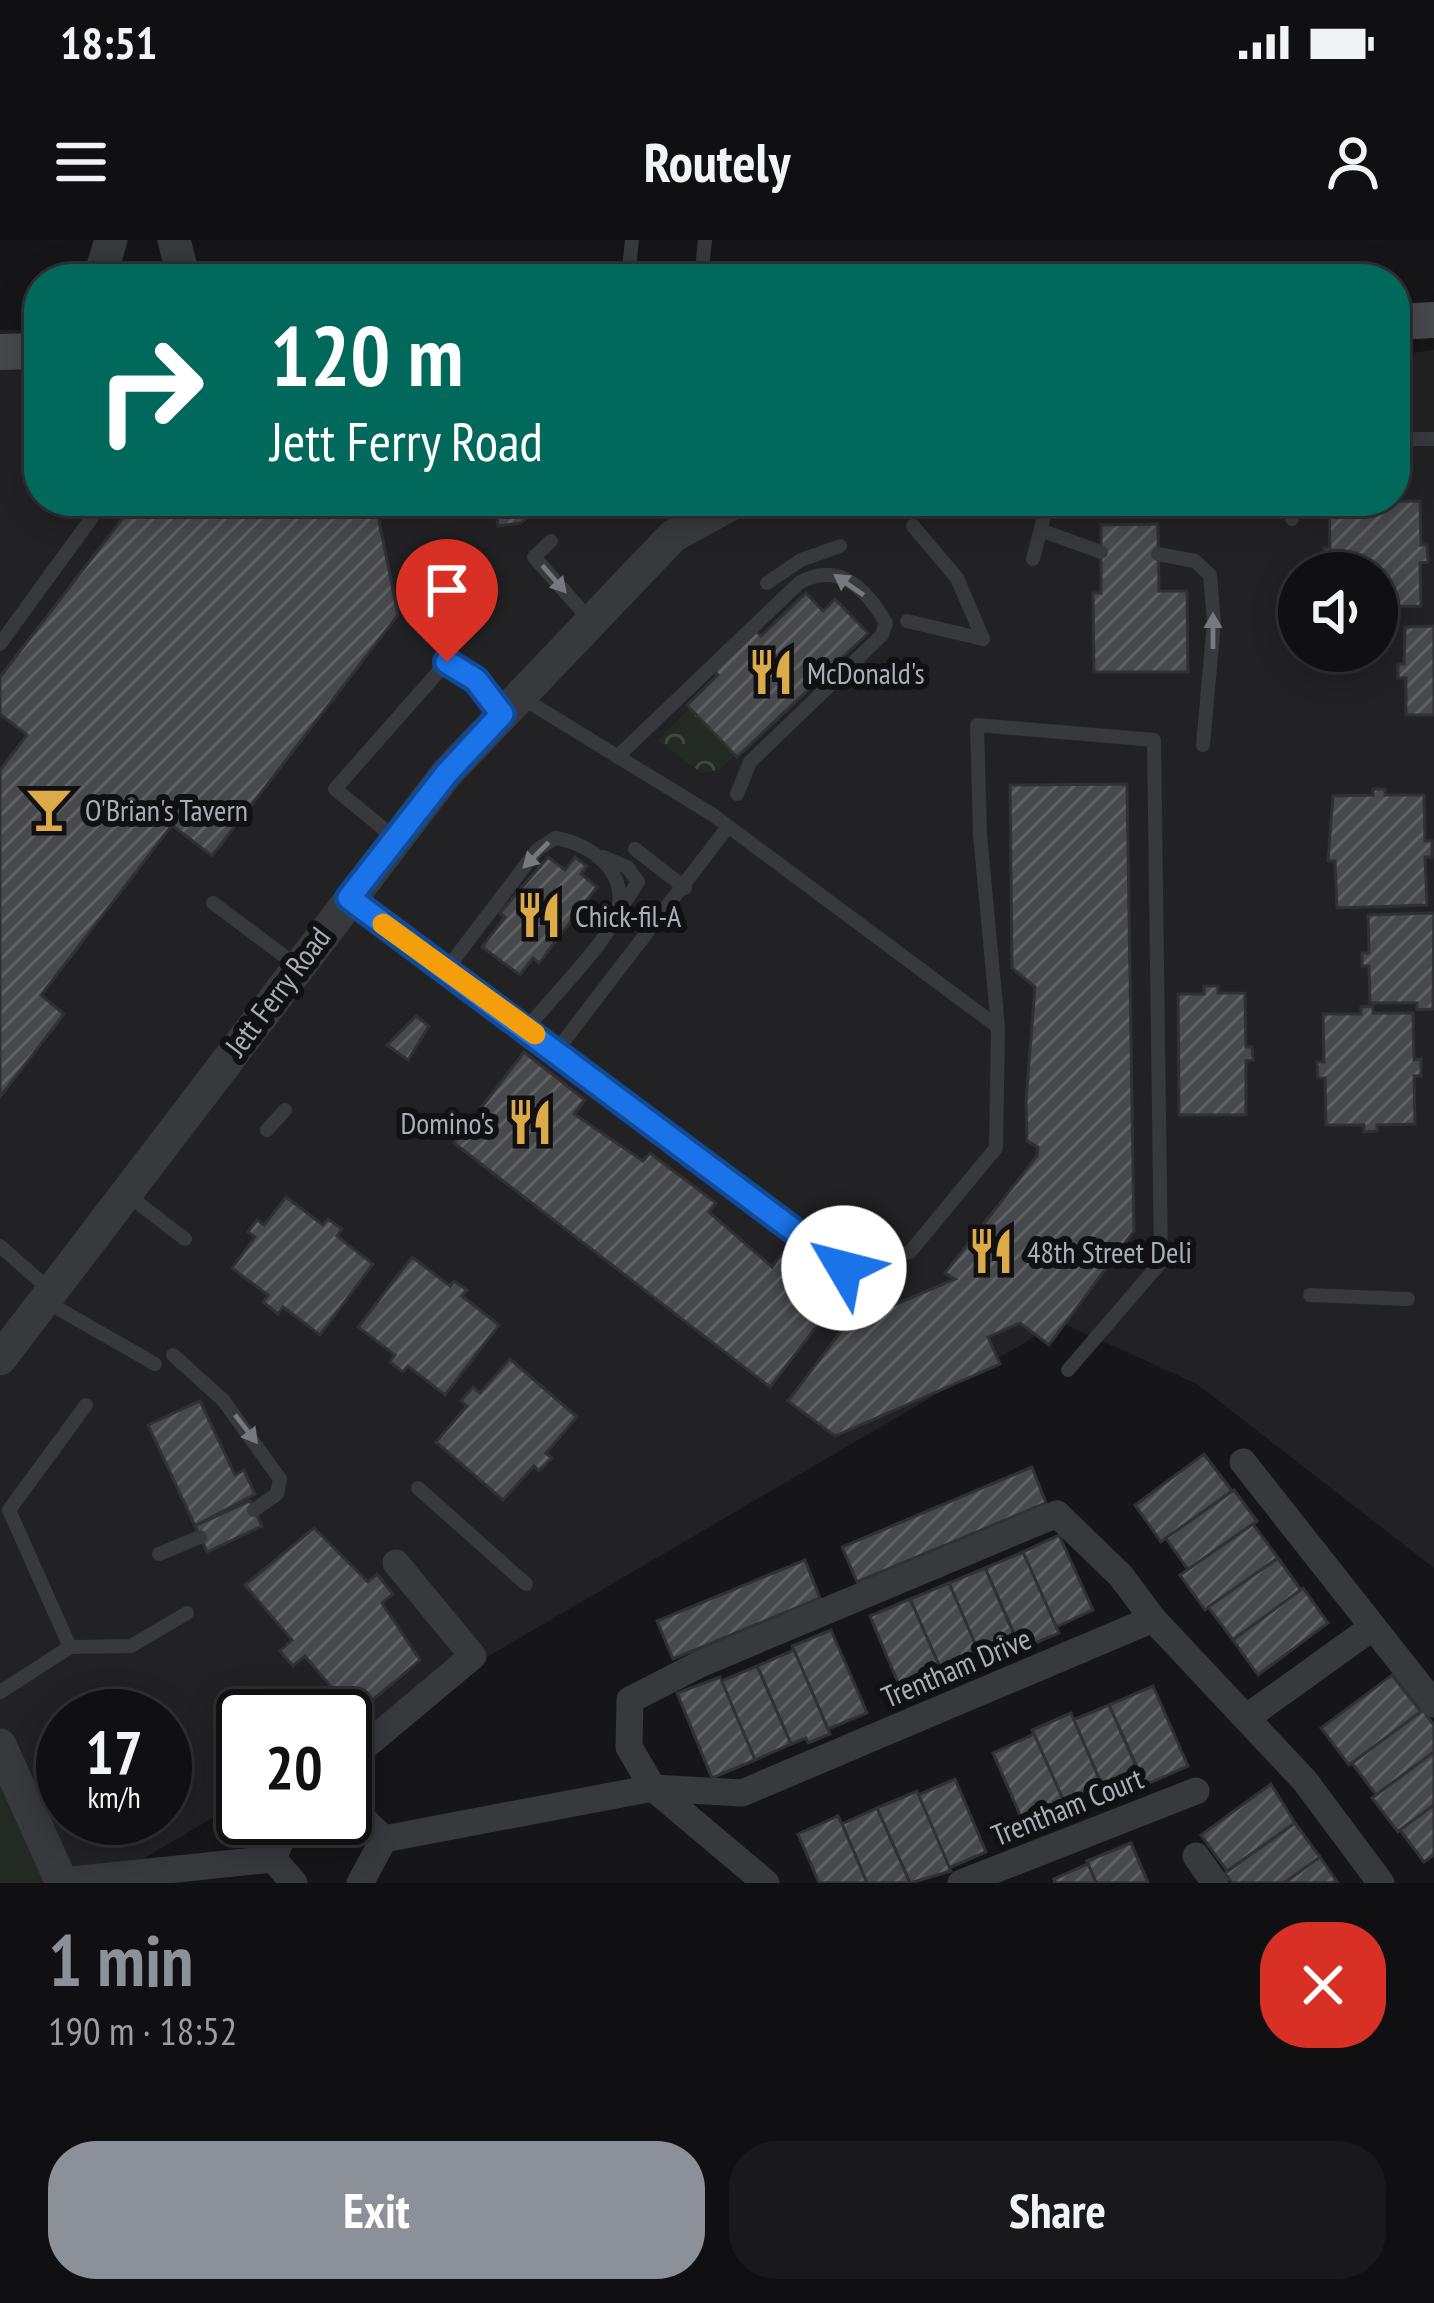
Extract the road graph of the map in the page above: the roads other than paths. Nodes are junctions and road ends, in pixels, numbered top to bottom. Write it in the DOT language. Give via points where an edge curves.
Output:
graph roads {
  1 [pos="93,516"];
  2 [pos="708,516"];
  3 [pos="1046,516"];
  4 [pos="913,526"];
  5 [pos="1043,531"];
  6 [pos="551,541"];
  7 [pos="840,546"];
  8 [pos="1101,553"];
  9 [pos="1159,554"];
  10 [pos="1033,559"];
  11 [pos="767,584"];
  12 [pos="590,620"];
  13 [pos="907,621"];
  14 [pos="450,627"];
  15 [pos="0,644"];
  16 [pos="447,662"];
  17 [pos="510,705"];
  18 [pos="1203,745"];
  19 [pos="617,757"];
  20 [pos="737,794"];
  21 [pos="727,828"];
  22 [pos="395,838"];
  23 [pos="635,849"];
  24 [pos="685,888"];
  25 [pos="349,898"];
  26 [pos="213,903"];
  27 [pos="296,965"];
  28 [pos="446,970"];
  29 [pos="998,1027"];
  30 [pos="527,1028"];
  31 [pos="557,1050"];
  32 [pos="285,1110"];
  33 [pos="268,1130"];
  34 [pos="125,1193"];
  35 [pos="184,1239"];
  36 [pos="0,1246"];
  37 [pos="1310,1295"];
  38 [pos="48,1296"];
  39 [pos="1408,1299"];
  40 [pos="173,1355"];
  41 [pos="0,1359"];
  42 [pos="155,1364"];
  43 [pos="1068,1370"];
  44 [pos="86,1405"];
  45 [pos="1243,1462"];
  46 [pos="418,1488"];
  47 [pos="254,1510"];
  48 [pos="200,1537"];
  49 [pos="159,1554"];
  50 [pos="396,1563"];
  51 [pos="526,1584"];
  52 [pos="187,1613"];
  53 [pos="1153,1619"];
  54 [pos="1370,1629"];
  55 [pos="70,1647"];
  56 [pos="0,1692"];
  57 [pos="1434,1704"];
  58 [pos="1246,1718"];
  59 [pos="372,1740"];
  60 [pos="0,1744"];
  61 [pos="653,1788"];
  62 [pos="1196,1791"];
  63 [pos="372,1828"];
  64 [pos="384,1839"];
  65 [pos="279,1845"];
  66 [pos="1196,1856"];
  67 [pos="273,1859"];
  68 [pos="62,1882"];
  69 [pos="294,1883"];
  70 [pos="360,1883"];
  71 [pos="766,1883"];
  72 [pos="962,1883"];
  73 [pos="1215,1883"];
  74 [pos="1381,1883"];
  1 -- 15 [label="lane"];
  2 -- 12 [label="street, Jett Ferry Road" via="673,536"];
  3 -- 5 [label="lane"];
  4 -- 13 [label="lane" via="957,578 983,638"];
  5 -- 8 [label="lane"];
  5 -- 10 [label="lane"];
  6 -- 12 [label="lane, one-way" via="534,556"];
  7 -- 11 [label="lane"];
  18 -- 9 [label="lane, one-way" via="1210,574 1195,561"];
  12 -- 17 [label="street, Jett Ferry Road"];
  14 -- 16 [label="lane"];
  16 -- 17 [label="lane"];
  16 -- 22 [label="lane" via="335,789"];
  17 -- 19 [label="lane"];
  17 -- 22 [label="street, Jett Ferry Road"];
  20 -- 19 [label="lane, one-way" via="750,762 882,635 886,623 877,607 845,576 816,574 799,583"];
  19 -- 21 [label="lane"];
  21 -- 24 [label="lane"];
  21 -- 29 [label="lane"];
  22 -- 25 [label="street, Jett Ferry Road"];
  23 -- 24 [label="lane"];
  24 -- 31 [label="lane"];
  25 -- 27 [label="street, Jett Ferry Road"];
  25 -- 28 [label="lane"];
  26 -- 27 [label="lane"];
  27 -- 34 [label="street, Jett Ferry Road"];
  28 -- 30 [label="lane"];
  30 -- 28 [label="lane, one-way" via="616,916 618,887 603,857 555,838 537,850"];
  29 -- 31 [label="lane" via="996,1148 910,1252 844,1268"];
  29 -- 43 [label="lane" via="977,725 1154,740 1161,1262"];
  30 -- 31 [label="lane"];
  32 -- 33 [label="lane"];
  34 -- 35 [label="lane"];
  34 -- 38 [label="street, Jett Ferry Road"];
  36 -- 38 [label="lane"];
  37 -- 39 [label="lane"];
  38 -- 41 [label="street, Jett Ferry Road"];
  38 -- 42 [label="lane"];
  40 -- 47 [label="lane, one-way" via="223,1400 280,1479 278,1493"];
  44 -- 55 [label="lane" via="9,1510"];
  45 -- 54 [label="street"];
  46 -- 51 [label="lane"];
  48 -- 49 [label="lane"];
  50 -- 59 [label="street" via="473,1656"];
  52 -- 55 [label="lane" via="131,1646"];
  53 -- 58 [label="street"];
  53 -- 61 [label="street, Trentham Drive" via="742,1793"];
  53 -- 61 [label="street" via="1058,1514 630,1700 629,1747"];
  54 -- 57 [label="street"];
  54 -- 58 [label="street"];
  55 -- 56 [label="lane"];
  58 -- 74 [label="street" via="1305,1780"];
  60 -- 68 [label="street"];
  61 -- 64 [label="street, Trentham Drive"];
  61 -- 71 [label="street"];
  62 -- 72 [label="street, Trentham Court"];
  63 -- 64 [label="street"];
  64 -- 70 [label="street"];
  65 -- 67 [label="street"];
  66 -- 73 [label="street"];
  67 -- 68 [label="street"];
  67 -- 69 [label="street"];
}
